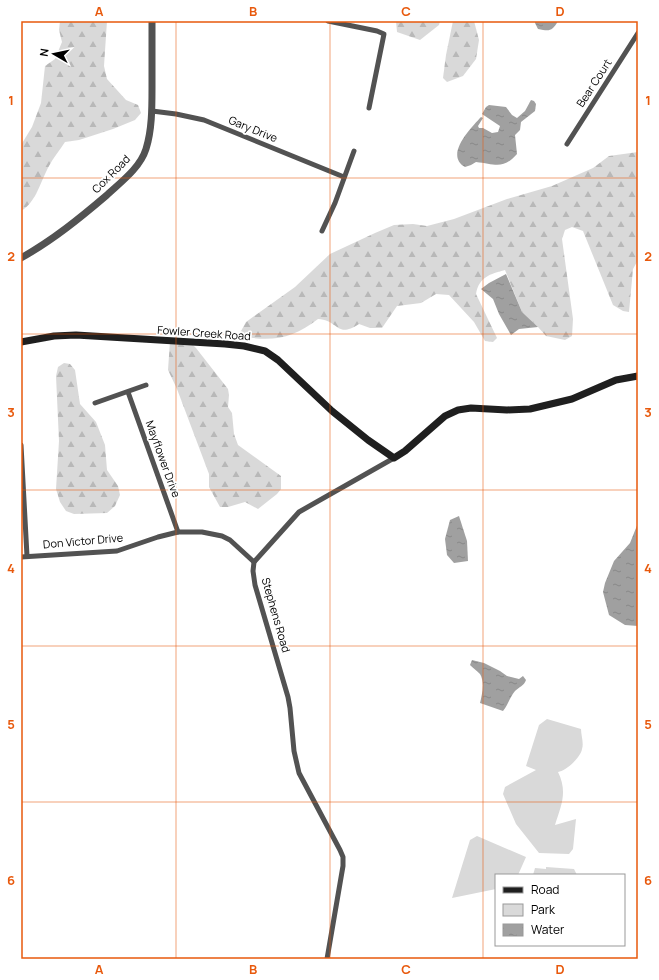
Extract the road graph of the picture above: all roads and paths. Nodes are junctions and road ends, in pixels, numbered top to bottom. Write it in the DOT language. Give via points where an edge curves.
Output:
graph roads {
  1 [pos="152,21"];
  2 [pos="328,21"];
  3 [pos="638,34"];
  4 [pos="368,108"];
  5 [pos="152,111"];
  6 [pos="567,144"];
  7 [pos="354,151"];
  8 [pos="344,177"];
  9 [pos="322,231"];
  10 [pos="21,258"];
  11 [pos="21,342"];
  12 [pos="638,376"];
  13 [pos="146,385"];
  14 [pos="128,392"];
  15 [pos="95,403"];
  16 [pos="21,445"];
  17 [pos="394,458"];
  18 [pos="178,532"];
  19 [pos="27,556"];
  20 [pos="21,557"];
  21 [pos="254,562"];
  22 [pos="327,959"];
  1 -- 5 [label="street, Cox Road"];
  2 -- 4 [label="street" via="384,34"];
  3 -- 6 [label="street, Bear Court"];
  5 -- 8 [label="street, Gary Drive" via="204,120"];
  5 -- 10 [label="street, Cox Road" via="146,150 133,170 84,215"];
  7 -- 8 [label="street"];
  8 -- 9 [label="street"];
  11 -- 17 [label="main road, Fowler Creek Road" via="76,335 255,348 278,360 332,411"];
  12 -- 17 [label="main road" via="616,380 572,399 530,409 458,410 444,416"];
  13 -- 14 [label="street"];
  14 -- 15 [label="street"];
  14 -- 18 [label="street, Mayflower Drive"];
  16 -- 19 [label="street"];
  17 -- 21 [label="street" via="299,512"];
  18 -- 19 [label="street, Don Victor Drive" via="117,550"];
  18 -- 21 [label="street, Don Victor Drive" via="202,532 222,536 238,546"];
  19 -- 20 [label="street, Don Victor Drive"];
  21 -- 22 [label="street, Stephens Road" via="255,586 290,708 298,773 343,857"];
}
